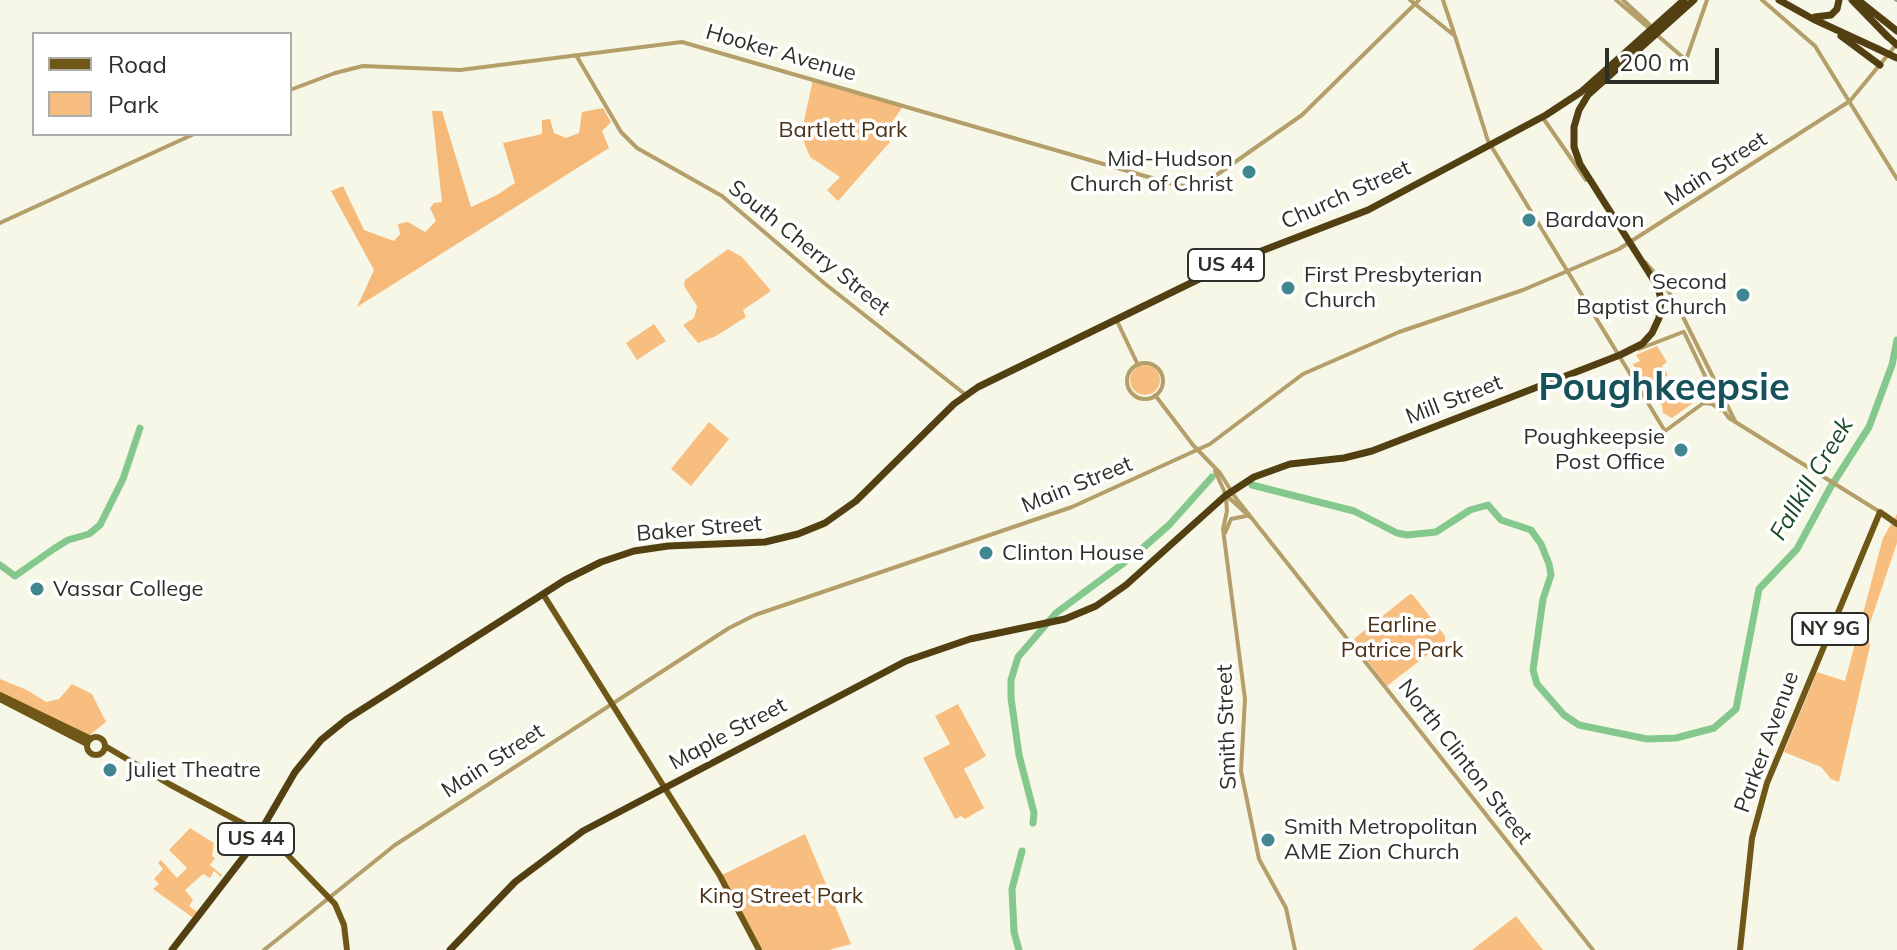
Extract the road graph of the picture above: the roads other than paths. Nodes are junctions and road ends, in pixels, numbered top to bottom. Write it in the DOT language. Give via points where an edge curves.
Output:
graph roads {
  1 [pos="1410,0"];
  2 [pos="1443,0"];
  3 [pos="1616,0"];
  4 [pos="1623,0"];
  5 [pos="1684,0"];
  6 [pos="1694,0"];
  7 [pos="1707,0"];
  8 [pos="1762,0"];
  9 [pos="1781,0"];
  10 [pos="1839,0"];
  11 [pos="1855,0"];
  12 [pos="1417,2"];
  13 [pos="1796,10"];
  14 [pos="1819,22"];
  15 [pos="1897,31"];
  16 [pos="1654,32"];
  17 [pos="1455,36"];
  18 [pos="1897,44"];
  19 [pos="576,55"];
  20 [pos="1897,58"];
  21 [pos="1880,65"];
  22 [pos="292,89"];
  23 [pos="1850,101"];
  24 [pos="1542,117"];
  25 [pos="190,136"];
  26 [pos="1490,144"];
  27 [pos="1897,179"];
  28 [pos="1596,191"];
  29 [pos="0,223"];
  30 [pos="1631,242"];
  31 [pos="1644,260"];
  32 [pos="1567,272"];
  33 [pos="1116,319"];
  34 [pos="1686,331"];
  35 [pos="1623,354"];
  36 [pos="1138,365"];
  37 [pos="1717,393"];
  38 [pos="966,395"];
  39 [pos="1155,395"];
  40 [pos="1701,403"];
  41 [pos="1726,415"];
  42 [pos="1737,423"];
  43 [pos="1199,449"];
  44 [pos="1254,477"];
  45 [pos="1228,493"];
  46 [pos="851,505"];
  47 [pos="1242,505"];
  48 [pos="1212,507"];
  49 [pos="1880,512"];
  50 [pos="1225,517"];
  51 [pos="1252,518"];
  52 [pos="1897,524"];
  53 [pos="1225,536"];
  54 [pos="543,594"];
  55 [pos="0,697"];
  56 [pos="613,703"];
  57 [pos="89,741"];
  58 [pos="103,749"];
  59 [pos="665,787"];
  60 [pos="260,833"];
  61 [pos="329,896"];
  62 [pos="172,950"];
  63 [pos="264,950"];
  64 [pos="347,950"];
  65 [pos="450,950"];
  66 [pos="759,950"];
  67 [pos="1295,950"];
  68 [pos="1593,950"];
  69 [pos="1740,950"];
  1 -- 12 [label="street"];
  2 -- 17 [label="street"];
  3 -- 16 [label="street"];
  4 -- 16 [label="street"];
  5 -- 16 [label="highway, Church Street / US 44"];
  6 -- 16 [label="highway, Church Street / US 44"];
  7 -- 16 [label="street" via="1686,60"];
  8 -- 23 [label="street" via="1813,43"];
  9 -- 13 [label="highway"];
  10 -- 13 [label="highway" via="1826,17"];
  11 -- 15 [label="highway"];
  11 -- 18 [label="highway, bridge"];
  12 -- 17 [label="street"];
  12 -- 19 [label="street, Hooker Avenue" via="1302,115 1194,187 692,44"];
  13 -- 14 [label="highway"];
  14 -- 20 [label="highway, bridge"];
  14 -- 21 [label="highway"];
  16 -- 24 [label="highway, Church Street / US 44"];
  16 -- 28 [label="highway, Church Street / US 44" via="1580,107 1573,134 1576,154"];
  17 -- 26 [label="street"];
  18 -- 21 [label="street, Main Street"];
  19 -- 22 [label="street, Hooker Avenue" via="454,71 363,66"];
  19 -- 38 [label="street, South Cherry Street" via="621,132 637,148 722,196"];
  21 -- 23 [label="street, Main Street"];
  23 -- 27 [label="street"];
  23 -- 30 [label="street, Main Street"];
  24 -- 26 [label="highway, Church Street / US 44"];
  24 -- 28 [label="street"];
  25 -- 29 [label="street"];
  26 -- 32 [label="street"];
  26 -- 33 [label="highway, Church Street / US 44" via="1368,210 1241,259"];
  28 -- 30 [label="highway, US 44"];
  30 -- 31 [label="highway, US 44"];
  30 -- 32 [label="street, Main Street"];
  31 -- 34 [label="street" via="1665,286"];
  31 -- 35 [label="highway, US 44" via="1658,287 1660,314 1647,339"];
  32 -- 35 [label="street"];
  32 -- 43 [label="street, Main Street" via="1399,332 1303,374"];
  33 -- 36 [label="street"];
  33 -- 38 [label="highway, Church Street / US 44"];
  34 -- 35 [label="street, Mill Street"];
  34 -- 37 [label="street"];
  35 -- 40 [label="street" via="1665,431"];
  35 -- 44 [label="highway, Mill Street / US 44" via="1366,453 1290,464"];
  36 -- 39 [label="street" via="1151,362 1159,369 1164,386"];
  36 -- 39 [label="street" via="1125,375 1131,391 1141,400"];
  37 -- 40 [label="street"];
  37 -- 41 [label="street"];
  37 -- 42 [label="street"];
  38 -- 46 [label="highway, Church Street / US 44"];
  39 -- 43 [label="street, North Clinton Street"];
  40 -- 41 [label="street"];
  41 -- 42 [label="street"];
  42 -- 49 [label="street"];
  43 -- 45 [label="street, North Clinton Street" via="1220,473"];
  43 -- 56 [label="street, Main Street" via="1072,507 755,615"];
  44 -- 45 [label="highway, Mill Street / US 44"];
  44 -- 47 [label="street" via="1239,493"];
  45 -- 47 [label="street, North Clinton Street"];
  45 -- 48 [label="highway, US 44"];
  45 -- 50 [label="street, Smith Street"];
  45 -- 51 [label="street, North Clinton Street"];
  46 -- 54 [label="highway, Baker Street / US 44" via="818,526 778,540 661,547 620,555"];
  47 -- 51 [label="street, North Clinton Street"];
  48 -- 50 [label="street" via="1222,507"];
  48 -- 59 [label="highway, Maple Street / US 44" via="1107,600 1053,622 934,650"];
  49 -- 52 [label="main road"];
  49 -- 69 [label="main road, Parker Avenue / NY 9G" via="1764,791 1752,838"];
  50 -- 53 [label="street, Smith Street"];
  51 -- 53 [label="street" via="1231,519"];
  51 -- 68 [label="street, North Clinton Street"];
  53 -- 67 [label="street, Smith Street" via="1245,699 1241,771 1259,859 1288,913"];
  54 -- 56 [label="main road"];
  54 -- 60 [label="highway, Baker Street / US 44" via="321,740 299,766"];
  55 -- 57 [label="main road"];
  56 -- 59 [label="main road"];
  56 -- 61 [label="street, Main Street" via="395,845"];
  57 -- 58 [label="main road" via="100,739"];
  57 -- 58 [label="main road" via="91,754"];
  58 -- 60 [label="main road"];
  59 -- 65 [label="highway, Maple Street / US 44" via="543,859"];
  59 -- 66 [label="main road"];
  60 -- 61 [label="main road"];
  60 -- 62 [label="highway, US 44"];
  61 -- 63 [label="street, Main Street"];
  61 -- 64 [label="main road" via="343,921"];
}
